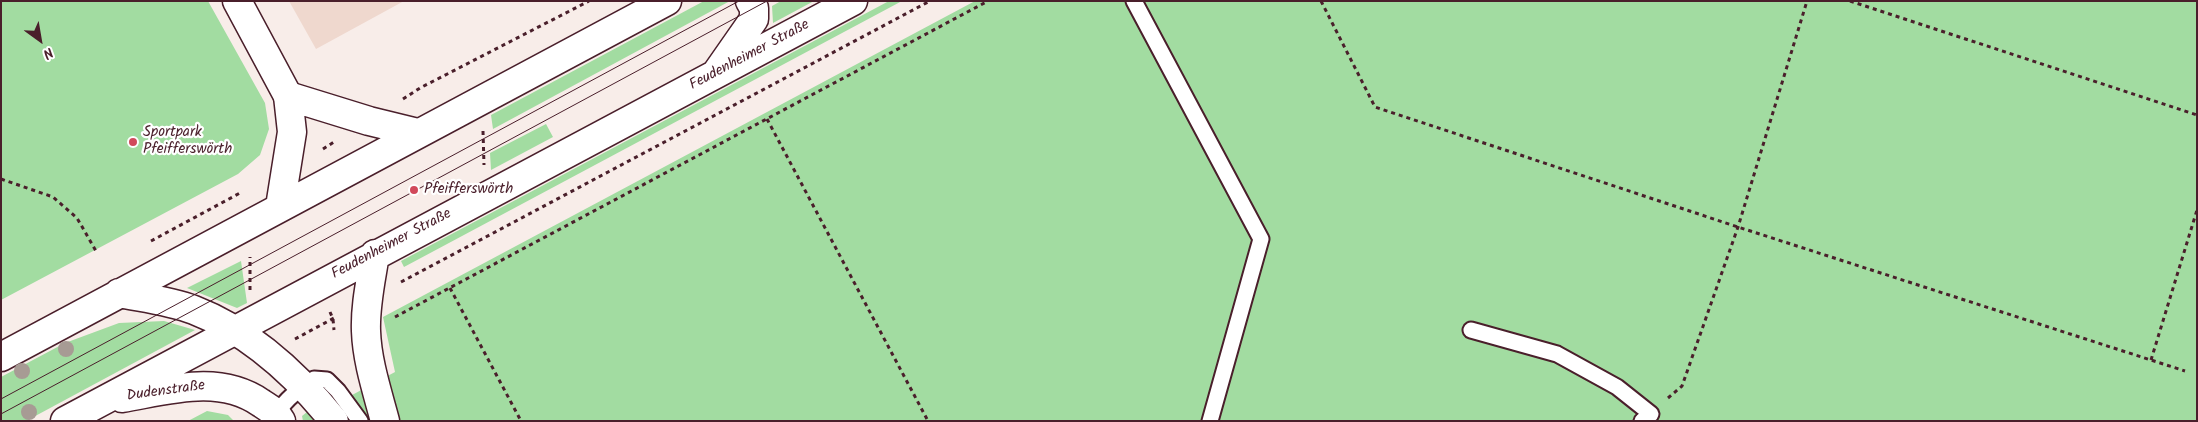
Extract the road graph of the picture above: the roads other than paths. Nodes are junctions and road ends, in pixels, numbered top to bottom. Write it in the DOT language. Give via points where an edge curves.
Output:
graph roads {
  1 [pos="236,1"];
  2 [pos="667,1"];
  3 [pos="750,1"];
  4 [pos="854,1"];
  5 [pos="1134,1"];
  6 [pos="714,75"];
  7 [pos="288,96"];
  8 [pos="418,133"];
  9 [pos="280,207"];
  10 [pos="375,254"];
  11 [pos="119,293"];
  12 [pos="236,330"];
  13 [pos="1471,330"];
  14 [pos="1,357"];
  15 [pos="303,386"];
  16 [pos="101,401"];
  17 [pos="1647,417"];
  18 [pos="277,418"];
  19 [pos="64,421"];
  20 [pos="334,421"];
  21 [pos="360,421"];
  22 [pos="385,421"];
  23 [pos="1210,421"];
  1 -- 7 [label="main road"];
  2 -- 8 [label="main road"];
  3 -- 6 [label="main road" via="754,19"];
  4 -- 6 [label="main road, Feudenheimer Straße"];
  5 -- 23 [label="lane" via="1260,239"];
  6 -- 10 [label="main road, Feudenheimer Straße"];
  7 -- 8 [label="main road"];
  7 -- 9 [label="main road" via="292,132"];
  8 -- 9 [label="main road"];
  9 -- 11 [label="main road"];
  10 -- 12 [label="main road, Feudenheimer Straße"];
  10 -- 22 [label="main road" via="366,330 370,362"];
  11 -- 12 [label="main road" via="176,304"];
  11 -- 14 [label="main road"];
  12 -- 15 [label="main road" via="269,353"];
  12 -- 16 [label="main road, Feudenheimer Straße"];
  13 -- 17 [label="lane" via="1557,354 1617,387"];
  15 -- 18 [label="lane"];
  15 -- 20 [label="main road"];
  15 -- 21 [label="lane" via="314,379 327,380"];
  16 -- 18 [label="main road, Dudenstraße" via="191,386 216,386 251,396"];
  16 -- 19 [label="main road, Feudenheimer Straße"];
}
